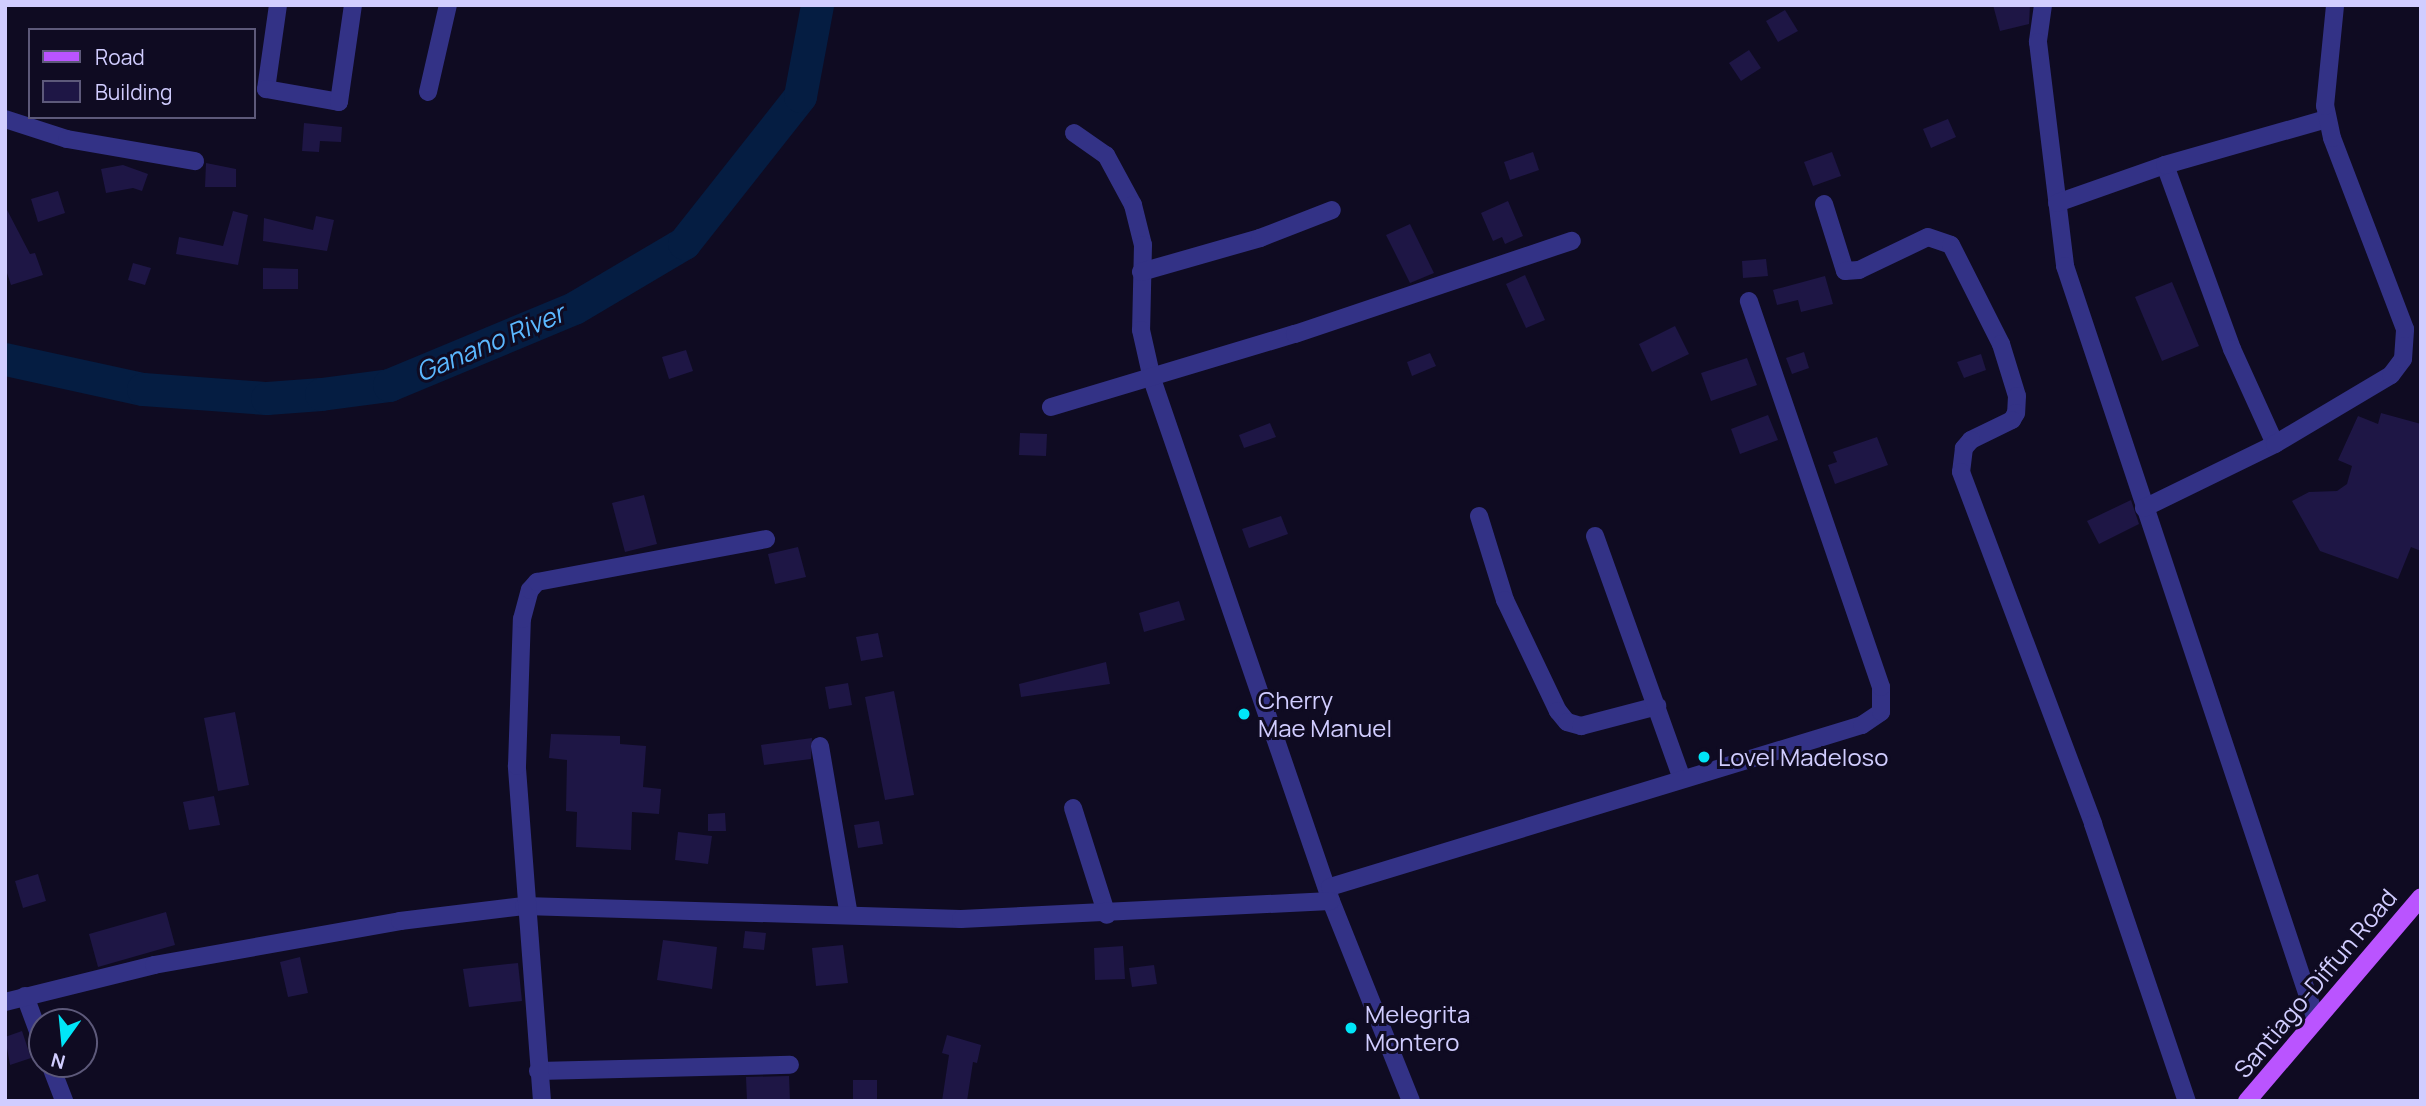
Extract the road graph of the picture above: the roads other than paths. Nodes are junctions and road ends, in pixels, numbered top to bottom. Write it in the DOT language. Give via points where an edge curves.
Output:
graph roads {
  1 [pos="278,5"];
  2 [pos="353,5"];
  3 [pos="448,5"];
  4 [pos="2043,5"];
  5 [pos="2335,5"];
  6 [pos="428,92"];
  7 [pos="2328,118"];
  8 [pos="5,119"];
  9 [pos="1074,133"];
  10 [pos="195,161"];
  11 [pos="2165,164"];
  12 [pos="2057,203"];
  13 [pos="1824,204"];
  14 [pos="1332,210"];
  15 [pos="1572,242"];
  16 [pos="1141,272"];
  17 [pos="1749,302"];
  18 [pos="1152,379"];
  19 [pos="1051,407"];
  20 [pos="2275,444"];
  21 [pos="2144,508"];
  22 [pos="1479,516"];
  23 [pos="1595,536"];
  24 [pos="766,539"];
  25 [pos="1657,706"];
  26 [pos="820,746"];
  27 [pos="1682,779"];
  28 [pos="1073,808"];
  29 [pos="1331,894"];
  30 [pos="2421,897"];
  31 [pos="524,906"];
  32 [pos="849,915"];
  33 [pos="1107,915"];
  34 [pos="25,996"];
  35 [pos="5,1002"];
  36 [pos="29,1008"];
  37 [pos="2316,1020"];
  38 [pos="790,1065"];
  39 [pos="538,1070"];
  40 [pos="55,1078"];
  41 [pos="64,1101"];
  42 [pos="542,1101"];
  43 [pos="1411,1101"];
  44 [pos="2187,1101"];
  45 [pos="2247,1101"];
  1 -- 2 [label="street" via="266,89 339,102"];
  3 -- 6 [label="street"];
  4 -- 12 [label="street" via="2038,42"];
  5 -- 7 [label="street" via="2325,106"];
  7 -- 11 [label="street"];
  7 -- 20 [label="street" via="2407,344 2391,375"];
  8 -- 10 [label="street" via="67,139"];
  9 -- 16 [label="street" via="1106,155 1121,179 1143,245"];
  11 -- 12 [label="street"];
  11 -- 20 [label="street" via="2232,349"];
  12 -- 21 [label="street" via="2065,266"];
  13 -- 44 [label="street" via="1845,271 1859,270 1928,237 1951,245 2001,344 2017,396 2016,413 2012,420 1971,440 1964,448 1961,472 2093,824"];
  14 -- 16 [label="street" via="1261,238"];
  15 -- 18 [label="street"];
  16 -- 18 [label="street" via="1141,330"];
  17 -- 27 [label="street" via="1881,687 1882,704 1875,718 1862,725"];
  18 -- 19 [label="street"];
  18 -- 29 [label="street"];
  20 -- 21 [label="street"];
  21 -- 37 [label="street"];
  22 -- 25 [label="street" via="1505,600 1567,722 1581,726"];
  23 -- 25 [label="street"];
  24 -- 31 [label="street" via="537,582 530,590 522,619 517,765"];
  25 -- 27 [label="street"];
  26 -- 32 [label="street"];
  27 -- 29 [label="street"];
  28 -- 33 [label="street"];
  29 -- 33 [label="street"];
  29 -- 43 [label="street"];
  30 -- 37 [label="main road, Santiago-Diffun Road"];
  31 -- 32 [label="street"];
  31 -- 34 [label="street" via="400,921 180,960"];
  31 -- 39 [label="street"];
  32 -- 33 [label="street" via="961,919"];
  34 -- 35 [label="street"];
  34 -- 36 [label="street"];
  37 -- 45 [label="main road, Santiago-Diffun Road"];
  38 -- 39 [label="street"];
  39 -- 42 [label="street"];
  40 -- 41 [label="street"];
}
